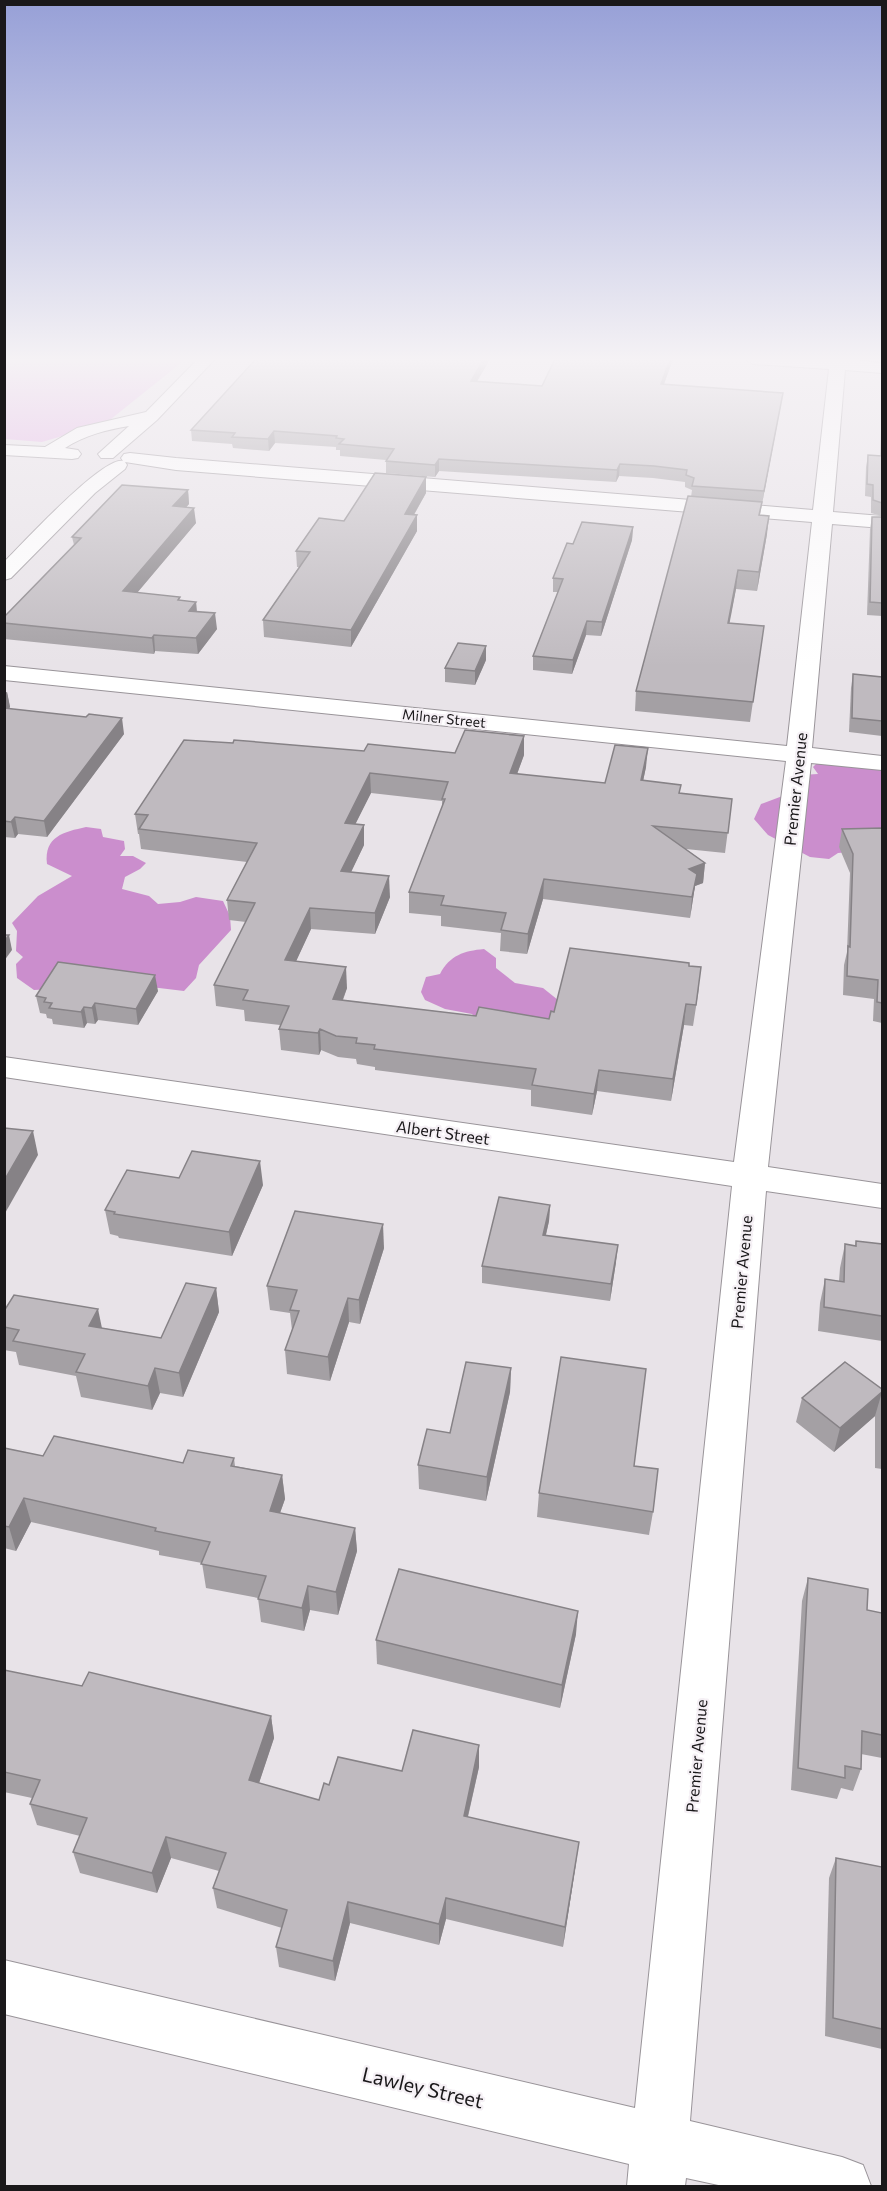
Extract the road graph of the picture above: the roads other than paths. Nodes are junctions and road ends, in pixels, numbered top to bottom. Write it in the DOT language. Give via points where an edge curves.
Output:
graph roads {
  1 [pos="111,461"];
  2 [pos="141,461"];
  3 [pos="828,461"];
  4 [pos="82,489"];
  5 [pos="823,518"];
  6 [pos="882,522"];
  7 [pos="4,557"];
  8 [pos="4,574"];
  9 [pos="4,673"];
  10 [pos="799,755"];
  11 [pos="882,764"];
  12 [pos="4,1066"];
  13 [pos="750,1177"];
  14 [pos="882,1196"];
  15 [pos="4,1987"];
  16 [pos="658,2165"];
  17 [pos="842,2187"];
  1 -- 4 [label="street"];
  2 -- 5 [label="street"];
  3 -- 5 [label="street, Premier Avenue"];
  4 -- 7 [label="street"];
  4 -- 8 [label="street"];
  5 -- 6 [label="street"];
  5 -- 10 [label="street, Premier Avenue"];
  9 -- 10 [label="street, Milner Street"];
  10 -- 11 [label="street, Milner Street"];
  10 -- 13 [label="street, Premier Avenue"];
  12 -- 13 [label="street, Albert Street"];
  13 -- 14 [label="street, Albert Street"];
  13 -- 16 [label="street, Premier Avenue"];
  15 -- 16 [label="street, Lawley Street"];
  16 -- 17 [label="street, Lawley Street"];
}
